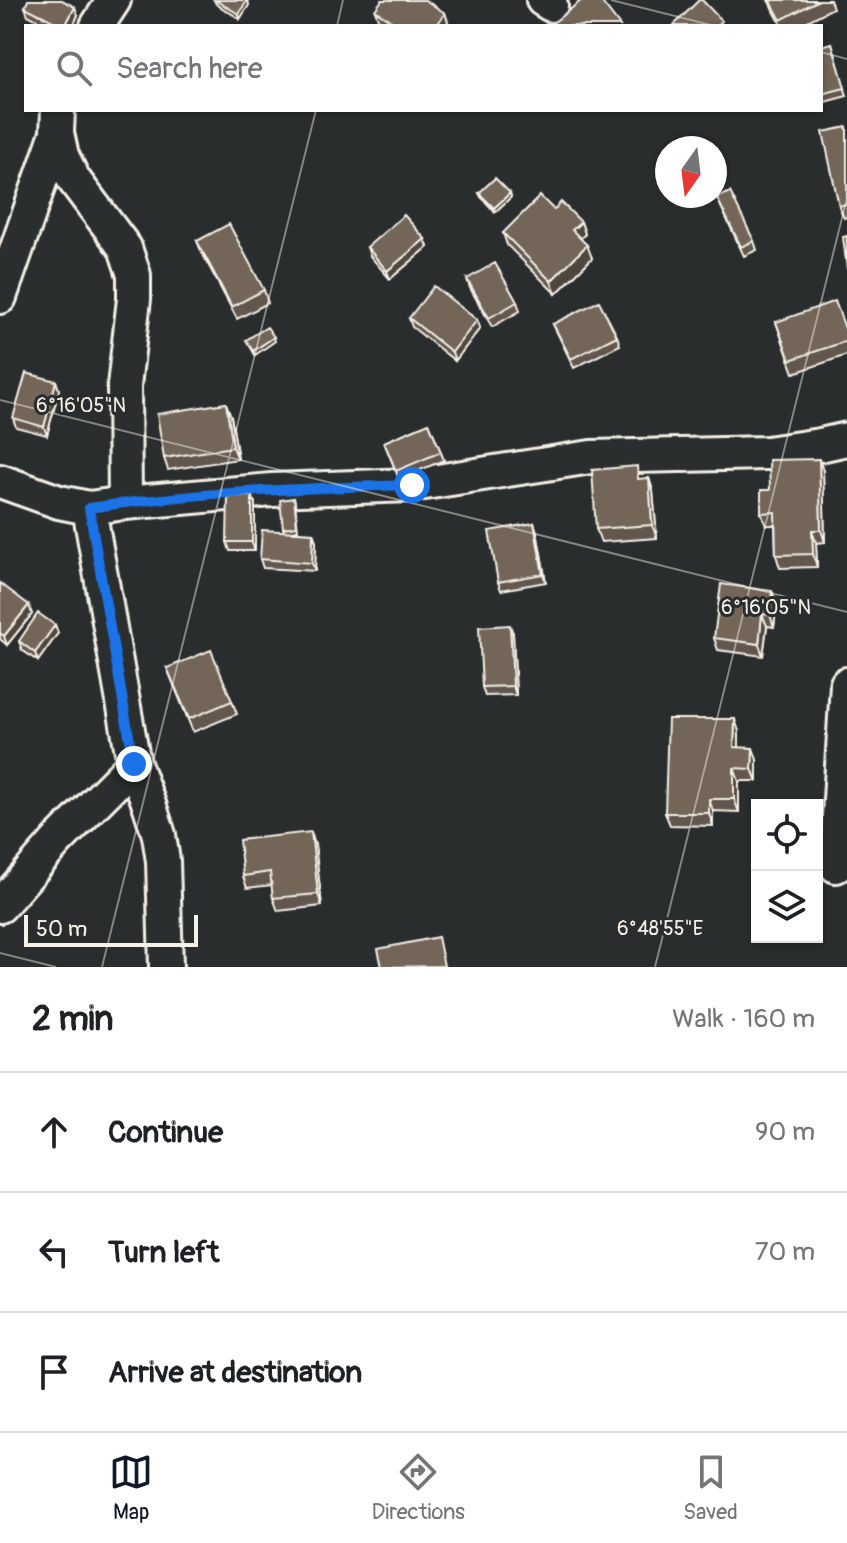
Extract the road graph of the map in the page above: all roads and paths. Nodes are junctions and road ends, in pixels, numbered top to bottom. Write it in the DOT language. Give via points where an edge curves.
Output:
graph roads {
  1 [pos="114,0"];
  2 [pos="98,24"];
  3 [pos="58,121"];
  4 [pos="0,297"];
  5 [pos="847,439"];
  6 [pos="0,481"];
  7 [pos="125,503"];
  8 [pos="89,508"];
  9 [pos="847,684"];
  10 [pos="134,764"];
  11 [pos="836,866"];
  12 [pos="0,906"];
  13 [pos="166,967"];
  1 -- 2 [label="street"];
  3 -- 4 [label="street"];
  3 -- 7 [label="street" via="62,156 125,248 134,275 124,386"];
  5 -- 7 [label="street" via="767,453 591,457 412,485"];
  6 -- 8 [label="street"];
  7 -- 8 [label="street"];
  8 -- 10 [label="street"];
  9 -- 11 [label="street"];
  10 -- 12 [label="street"];
  10 -- 13 [label="street" via="159,835"];
}
